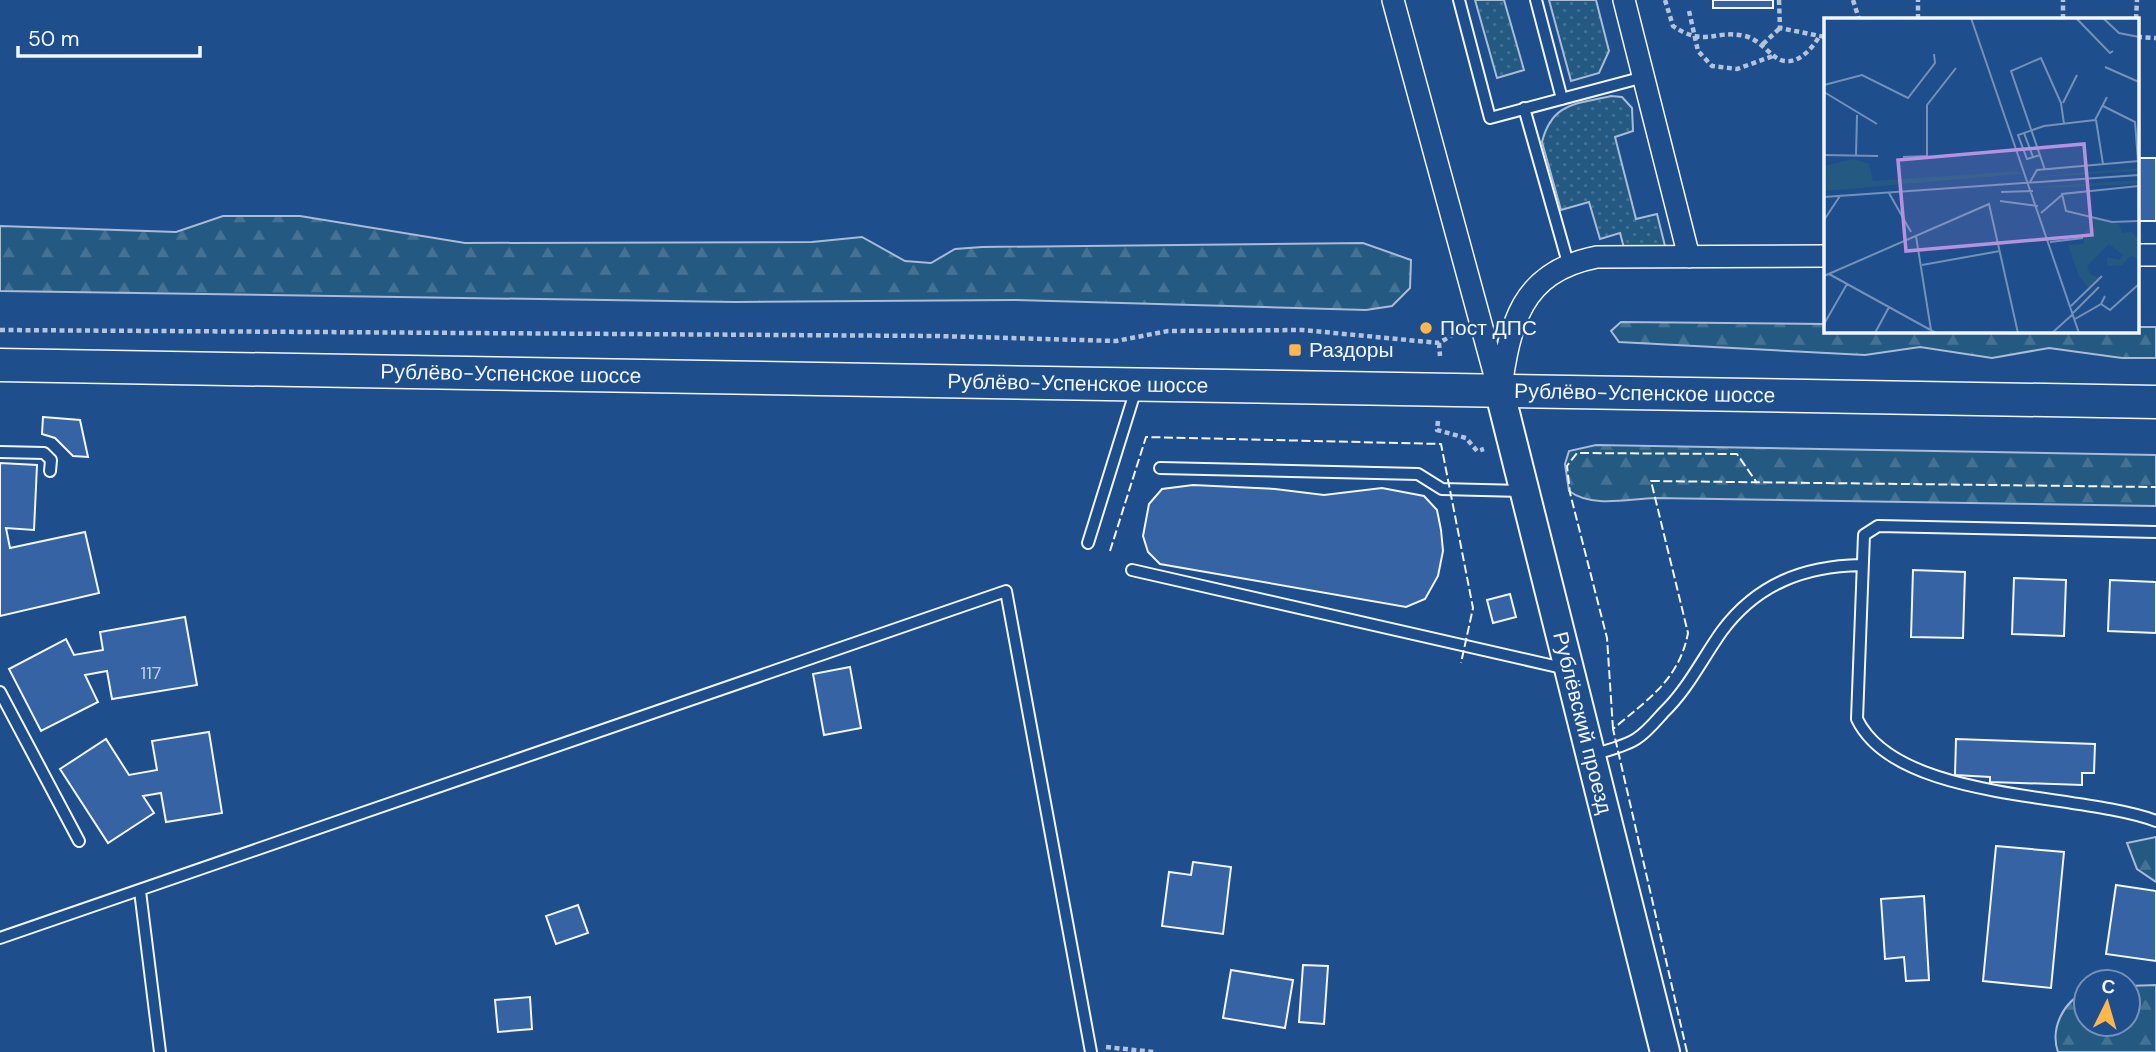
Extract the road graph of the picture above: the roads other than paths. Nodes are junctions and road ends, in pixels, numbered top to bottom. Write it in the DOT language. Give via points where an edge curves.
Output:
graph roads {
  1 [pos="1392,0"];
  2 [pos="1459,0"];
  3 [pos="1536,0"];
  4 [pos="1624,0"];
  5 [pos="1644,78"];
  6 [pos="1562,99"];
  7 [pos="1524,108"];
  8 [pos="2138,255"];
  9 [pos="2156,255"];
  10 [pos="1824,256"];
  11 [pos="1689,257"];
  12 [pos="1568,263"];
  13 [pos="0,365"];
  14 [pos="1137,386"];
  15 [pos="1500,393"];
  16 [pos="2156,402"];
  17 [pos="0,452"];
  18 [pos="1160,468"];
  19 [pos="50,471"];
  20 [pos="1525,491"];
  21 [pos="2156,532"];
  22 [pos="1088,543"];
  23 [pos="1861,565"];
  24 [pos="1132,570"];
  25 [pos="1570,669"];
  26 [pos="0,692"];
  27 [pos="1591,754"];
  28 [pos="2156,821"];
  29 [pos="79,841"];
  30 [pos="140,891"];
  31 [pos="0,938"];
  32 [pos="1091,1049"];
  33 [pos="159,1052"];
  34 [pos="1665,1052"];
  1 -- 15 [label="street"];
  2 -- 7 [label="lane" via="1489,118"];
  3 -- 6 [label="lane"];
  4 -- 5 [label="street"];
  5 -- 6 [label="lane"];
  5 -- 11 [label="street"];
  6 -- 7 [label="lane"];
  7 -- 12 [label="lane"];
  8 -- 9 [label="street"];
  10 -- 11 [label="street"];
  11 -- 12 [label="street" via="1597,257"];
  12 -- 15 [label="street" via="1542,280 1518,313"];
  13 -- 14 [label="main road, Рублёво-Успенское шоссе"];
  14 -- 15 [label="main road, Рублёво-Успенское шоссе"];
  14 -- 22 [label="lane"];
  15 -- 16 [label="main road, Рублёво-Успенское шоссе"];
  15 -- 20 [label="street, Рублёвский проезд"];
  17 -- 19 [label="lane" via="44,453 51,460"];
  18 -- 20 [label="lane" via="1418,474 1442,489"];
  20 -- 25 [label="street, Рублёвский проезд"];
  21 -- 23 [label="lane" via="1878,526 1864,535"];
  23 -- 27 [label="lane" via="1822,567 1774,582 1723,630 1680,697 1648,729 1637,739"];
  23 -- 28 [label="lane" via="1857,719 1865,736 1886,754 1983,790 2115,810"];
  24 -- 25 [label="lane"];
  25 -- 27 [label="street, Рублёвский проезд"];
  26 -- 29 [label="lane"];
  27 -- 34 [label="street, Рублёвский проезд"];
  30 -- 31 [label="lane"];
  30 -- 32 [label="lane" via="1006,591"];
  30 -- 33 [label="lane"];
}
